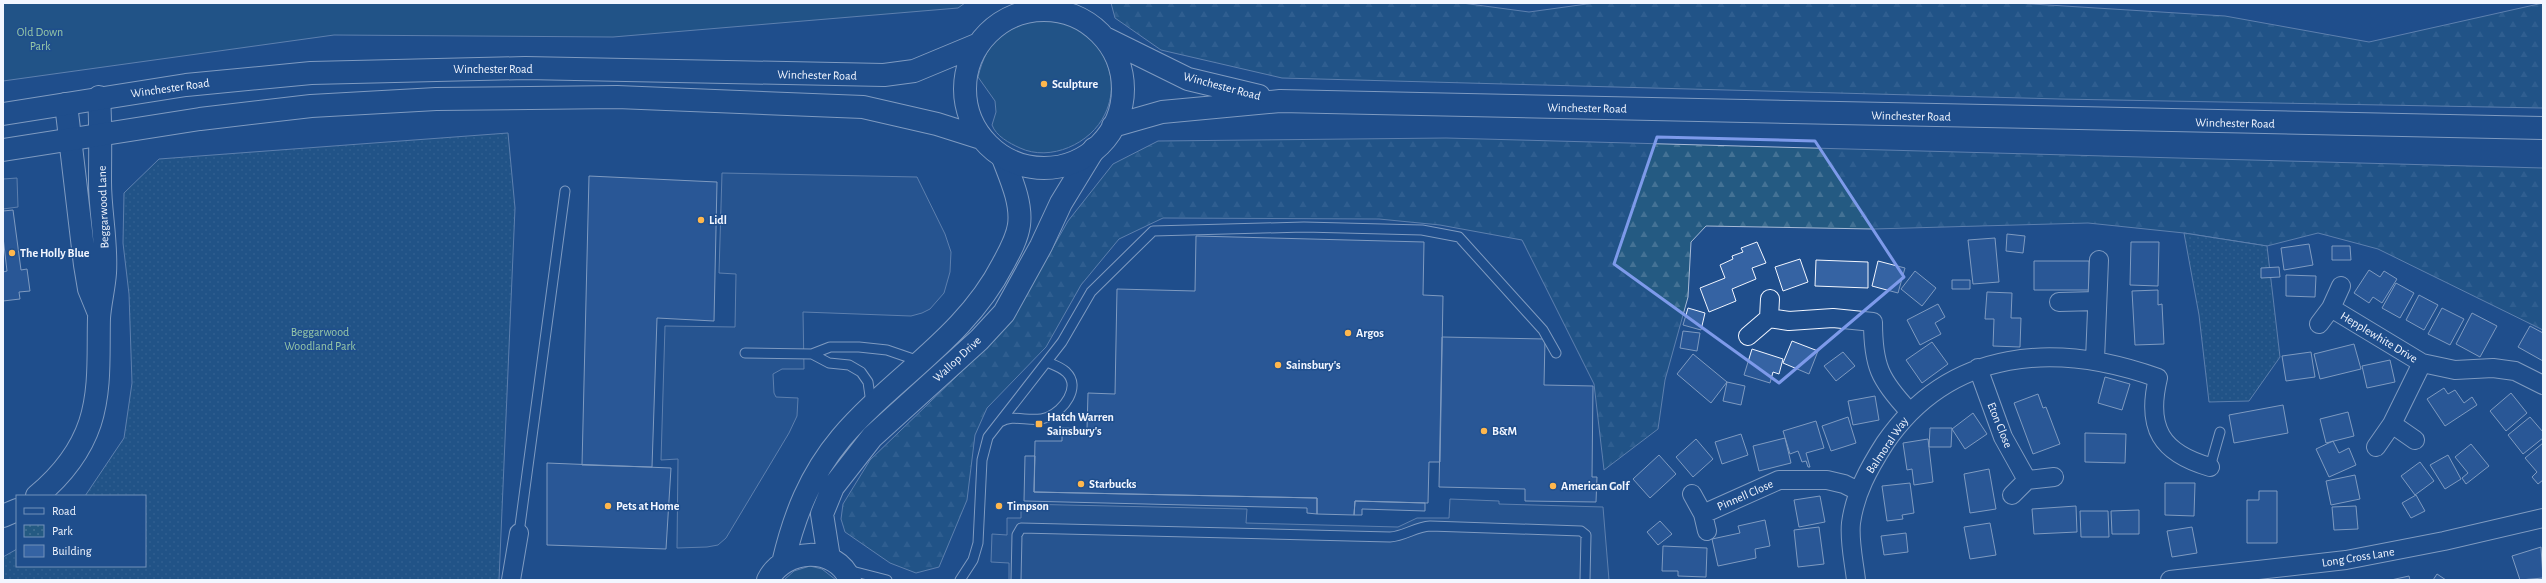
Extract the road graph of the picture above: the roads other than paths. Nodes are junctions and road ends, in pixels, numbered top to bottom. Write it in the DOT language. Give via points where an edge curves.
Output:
graph roads {
  1 [pos="1101,36"];
  2 [pos="979,44"];
  3 [pos="99,97"];
  4 [pos="1280,101"];
  5 [pos="66,104"];
  6 [pos="3,114"];
  7 [pos="1114,126"];
  8 [pos="2543,128"];
  9 [pos="102,135"];
  10 [pos="978,137"];
  11 [pos="70,141"];
  12 [pos="1094,149"];
  13 [pos="3,150"];
  14 [pos="1003,158"];
  15 [pos="565,191"];
  16 [pos="2099,260"];
  17 [pos="2341,286"];
  18 [pos="1770,299"];
  19 [pos="2097,300"];
  20 [pos="2059,302"];
  21 [pos="2331,308"];
  22 [pos="99,316"];
  23 [pos="1769,318"];
  24 [pos="2319,324"];
  25 [pos="1748,336"];
  26 [pos="745,353"];
  27 [pos="1556,353"];
  28 [pos="812,354"];
  29 [pos="2095,360"];
  30 [pos="922,362"];
  31 [pos="1047,362"];
  32 [pos="2422,363"];
  33 [pos="1978,368"];
  34 [pos="2543,385"];
  35 [pos="872,407"];
  36 [pos="1909,411"];
  37 [pos="998,423"];
  38 [pos="2392,424"];
  39 [pos="2220,432"];
  40 [pos="2415,440"];
  41 [pos="2376,447"];
  42 [pos="2210,467"];
  43 [pos="2054,477"];
  44 [pos="2027,480"];
  45 [pos="1858,491"];
  46 [pos="1692,494"];
  47 [pos="38,495"];
  48 [pos="2012,495"];
  49 [pos="16,510"];
  50 [pos="1703,514"];
  51 [pos="3,516"];
  52 [pos="2543,518"];
  53 [pos="1707,531"];
  54 [pos="519,533"];
  55 [pos="783,563"];
  56 [pos="841,569"];
  57 [pos="511,580"];
  58 [pos="768,580"];
  59 [pos="887,580"];
  60 [pos="960,580"];
  61 [pos="1016,580"];
  62 [pos="1585,580"];
  63 [pos="1856,580"];
  64 [pos="2170,580"];
  1 -- 2 [label="main road" via="1079,19 1065,13 1038,10 1012,18"];
  1 -- 4 [label="main road, Winchester Road" via="1188,79"];
  1 -- 7 [label="main road" via="1120,63 1125,83 1124,103"];
  2 -- 3 [label="main road, Winchester Road" via="914,71 867,76 532,68 428,69 260,77"];
  2 -- 10 [label="main road" via="968,64 964,87 966,110"];
  3 -- 5 [label="main road, Winchester Road"];
  3 -- 9 [label="main road, Beggarwood Lane"];
  4 -- 7 [label="main road, Winchester Road" via="1162,112"];
  4 -- 8 [label="main road, Winchester Road"];
  5 -- 6 [label="main road, Winchester Road"];
  5 -- 11 [label="main road, Beggarwood Lane"];
  7 -- 12 [label="main road"];
  9 -- 10 [label="main road" via="200,119 311,106 436,98 617,97 863,107 937,124"];
  9 -- 11 [label="main road"];
  9 -- 22 [label="main road, Beggarwood Lane" via="100,183 105,272"];
  10 -- 14 [label="main road"];
  11 -- 13 [label="main road"];
  11 -- 22 [label="main road, Beggarwood Lane" via="89,289"];
  12 -- 14 [label="main road" via="1074,162 1055,166 1027,166"];
  12 -- 56 [label="main road, Wallop Drive" via="1061,203 1038,252 1004,313 969,350 872,438 837,481 822,514"];
  14 -- 30 [label="main road, Wallop Drive" via="1017,200 1019,215 1019,226 1010,252 976,308"];
  15 -- 54 [label="lane"];
  16 -- 19 [label="street"];
  17 -- 21 [label="street, Hepplewhite Drive"];
  18 -- 23 [label="street"];
  19 -- 20 [label="street"];
  19 -- 29 [label="street"];
  21 -- 24 [label="street, Hepplewhite Drive"];
  21 -- 32 [label="street, Hepplewhite Drive"];
  22 -- 47 [label="main road, Beggarwood Lane" via="98,379 89,424 68,466"];
  23 -- 25 [label="street"];
  23 -- 36 [label="street" via="1789,321 1833,318 1873,322 1874,351 1879,371 1889,390"];
  26 -- 28 [label="lane"];
  27 -- 31 [label="lane" via="1543,330 1459,237 1422,230 1304,227 1153,231 1099,282"];
  28 -- 30 [label="lane" via="830,347 875,348"];
  28 -- 35 [label="lane" via="829,363 848,365 861,372 868,382"];
  29 -- 33 [label="street, Balmoral Way" via="2066,356 2026,357"];
  29 -- 42 [label="street, Balmoral Way" via="2118,364 2158,378 2155,416 2162,437 2170,448 2184,458"];
  30 -- 35 [label="main road, Wallop Drive"];
  31 -- 37 [label="lane"];
  31 -- 37 [label="lane" via="1067,373 1071,382 1072,389 1068,400 1060,411 1047,418 1010,418"];
  32 -- 34 [label="street, Hepplewhite Drive" via="2455,370 2493,368 2515,371"];
  32 -- 38 [label="street"];
  33 -- 36 [label="street, Balmoral Way" via="1949,382"];
  33 -- 44 [label="street, Eton Close" via="2003,438"];
  35 -- 55 [label="main road, Wallop Drive" via="840,439 817,471 792,525"];
  36 -- 45 [label="street, Balmoral Way" via="1879,452"];
  37 -- 60 [label="lane" via="988,437 982,460 976,551"];
  38 -- 40 [label="street"];
  38 -- 41 [label="street"];
  39 -- 42 [label="lane"];
  43 -- 44 [label="street"];
  44 -- 48 [label="street"];
  45 -- 50 [label="street, Pinnell Close" via="1827,480 1778,480"];
  45 -- 63 [label="street, Balmoral Way" via="1851,524"];
  46 -- 50 [label="street, Pinnell Close"];
  49 -- 51 [label="main road"];
  50 -- 53 [label="street, Pinnell Close"];
  52 -- 64 [label="street, Long Cross Lane" via="2346,560"];
  54 -- 57 [label="street"];
  55 -- 56 [label="main road, Wallop Drive" via="805,554"];
  55 -- 58 [label="main road, Wallop Drive"];
  56 -- 59 [label="lane"];
  61 -- 62 [label="lane" via="1017,535 1021,528 1400,536 1430,526 1581,531 1586,535"];
}
